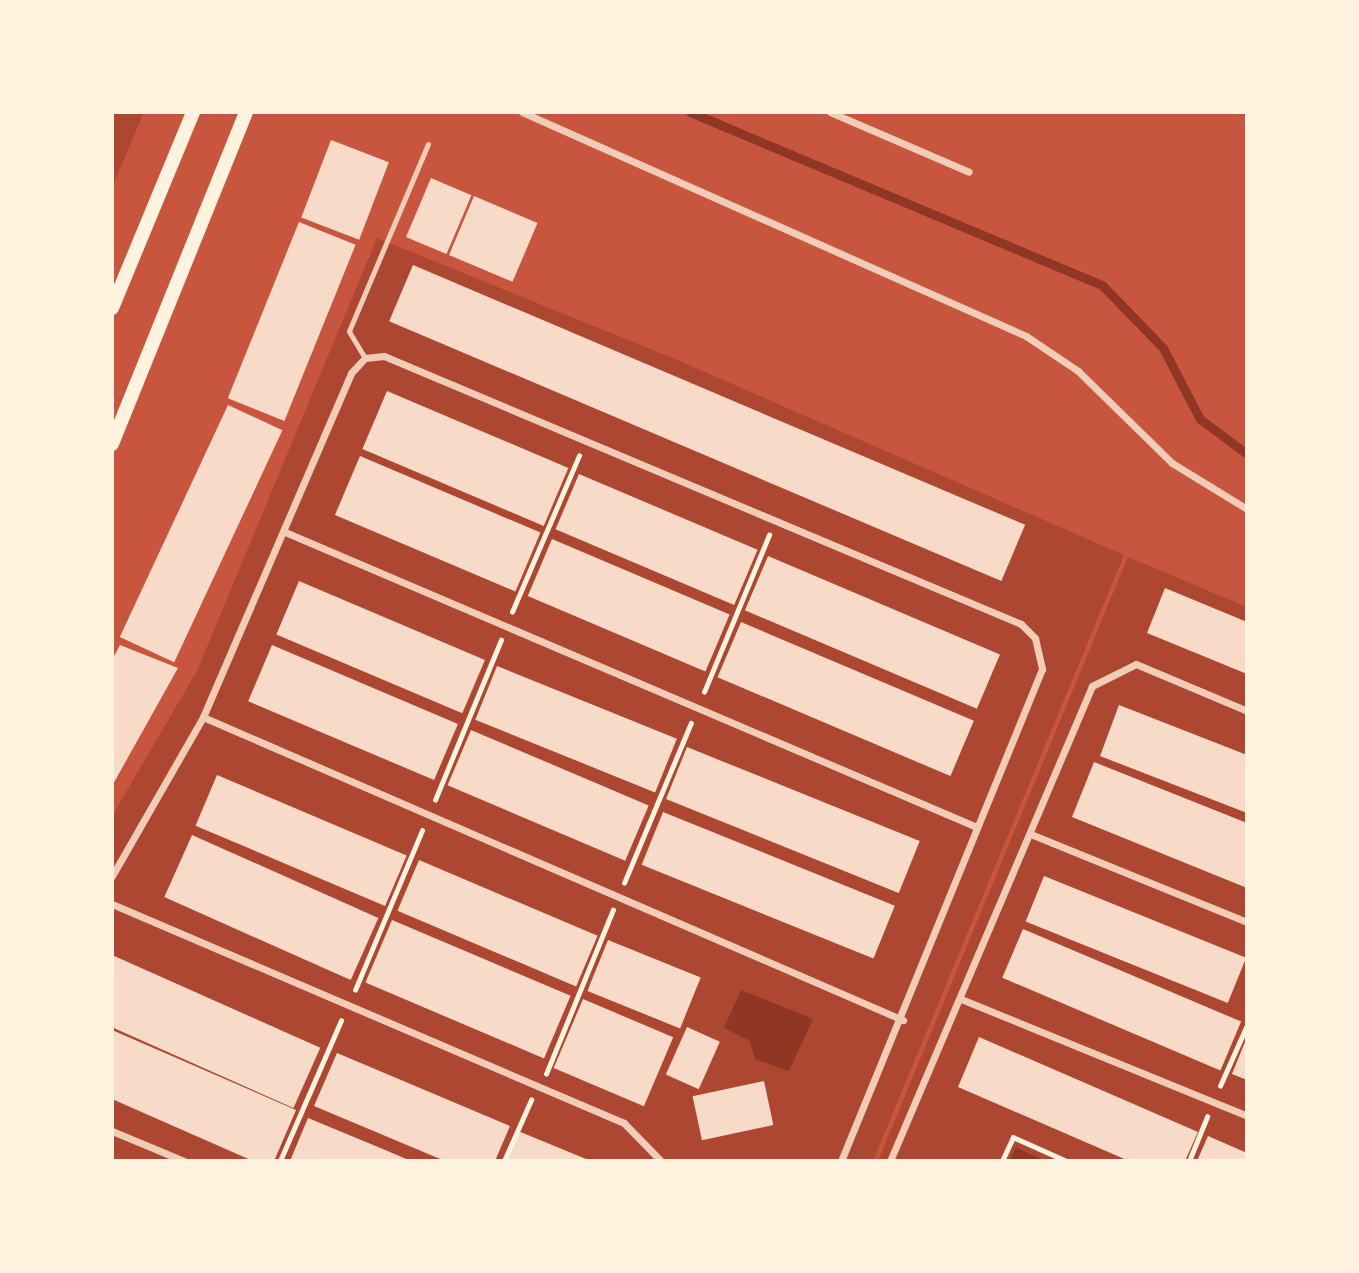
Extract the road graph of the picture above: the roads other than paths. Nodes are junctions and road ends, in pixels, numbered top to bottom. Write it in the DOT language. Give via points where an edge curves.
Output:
graph roads {
  1 [pos="193,112"];
  2 [pos="246,112"];
  3 [pos="522,112"];
  4 [pos="830,112"];
  5 [pos="428,144"];
  6 [pos="969,172"];
  7 [pos="112,308"];
  8 [pos="365,358"];
  9 [pos="112,443"];
  10 [pos="1247,509"];
  11 [pos="285,532"];
  12 [pos="1247,711"];
  13 [pos="203,717"];
  14 [pos="977,827"];
  15 [pos="1033,835"];
  16 [pos="112,876"];
  17 [pos="112,904"];
  18 [pos="1247,922"];
  19 [pos="961,999"];
  20 [pos="903,1020"];
  21 [pos="1247,1116"];
  22 [pos="112,1131"];
  23 [pos="184,1161"];
  24 [pos="661,1161"];
  25 [pos="841,1161"];
  26 [pos="890,1161"];
  1 -- 7 [label="main road"];
  2 -- 9 [label="main road"];
  3 -- 10 [label="street" via="1026,336 1078,371 1172,463"];
  4 -- 6 [label="street"];
  5 -- 8 [label="lane" via="349,331"];
  8 -- 11 [label="street" via="351,373"];
  8 -- 14 [label="street" via="384,356 1021,624 1035,638 1042,669"];
  11 -- 13 [label="street"];
  11 -- 14 [label="street"];
  12 -- 15 [label="street" via="1136,664 1092,686"];
  13 -- 16 [label="street"];
  13 -- 20 [label="street"];
  14 -- 20 [label="street"];
  15 -- 18 [label="street"];
  15 -- 19 [label="street"];
  17 -- 24 [label="street" via="624,1124"];
  19 -- 21 [label="street"];
  19 -- 26 [label="street"];
  20 -- 25 [label="street"];
  22 -- 23 [label="street"];
}
